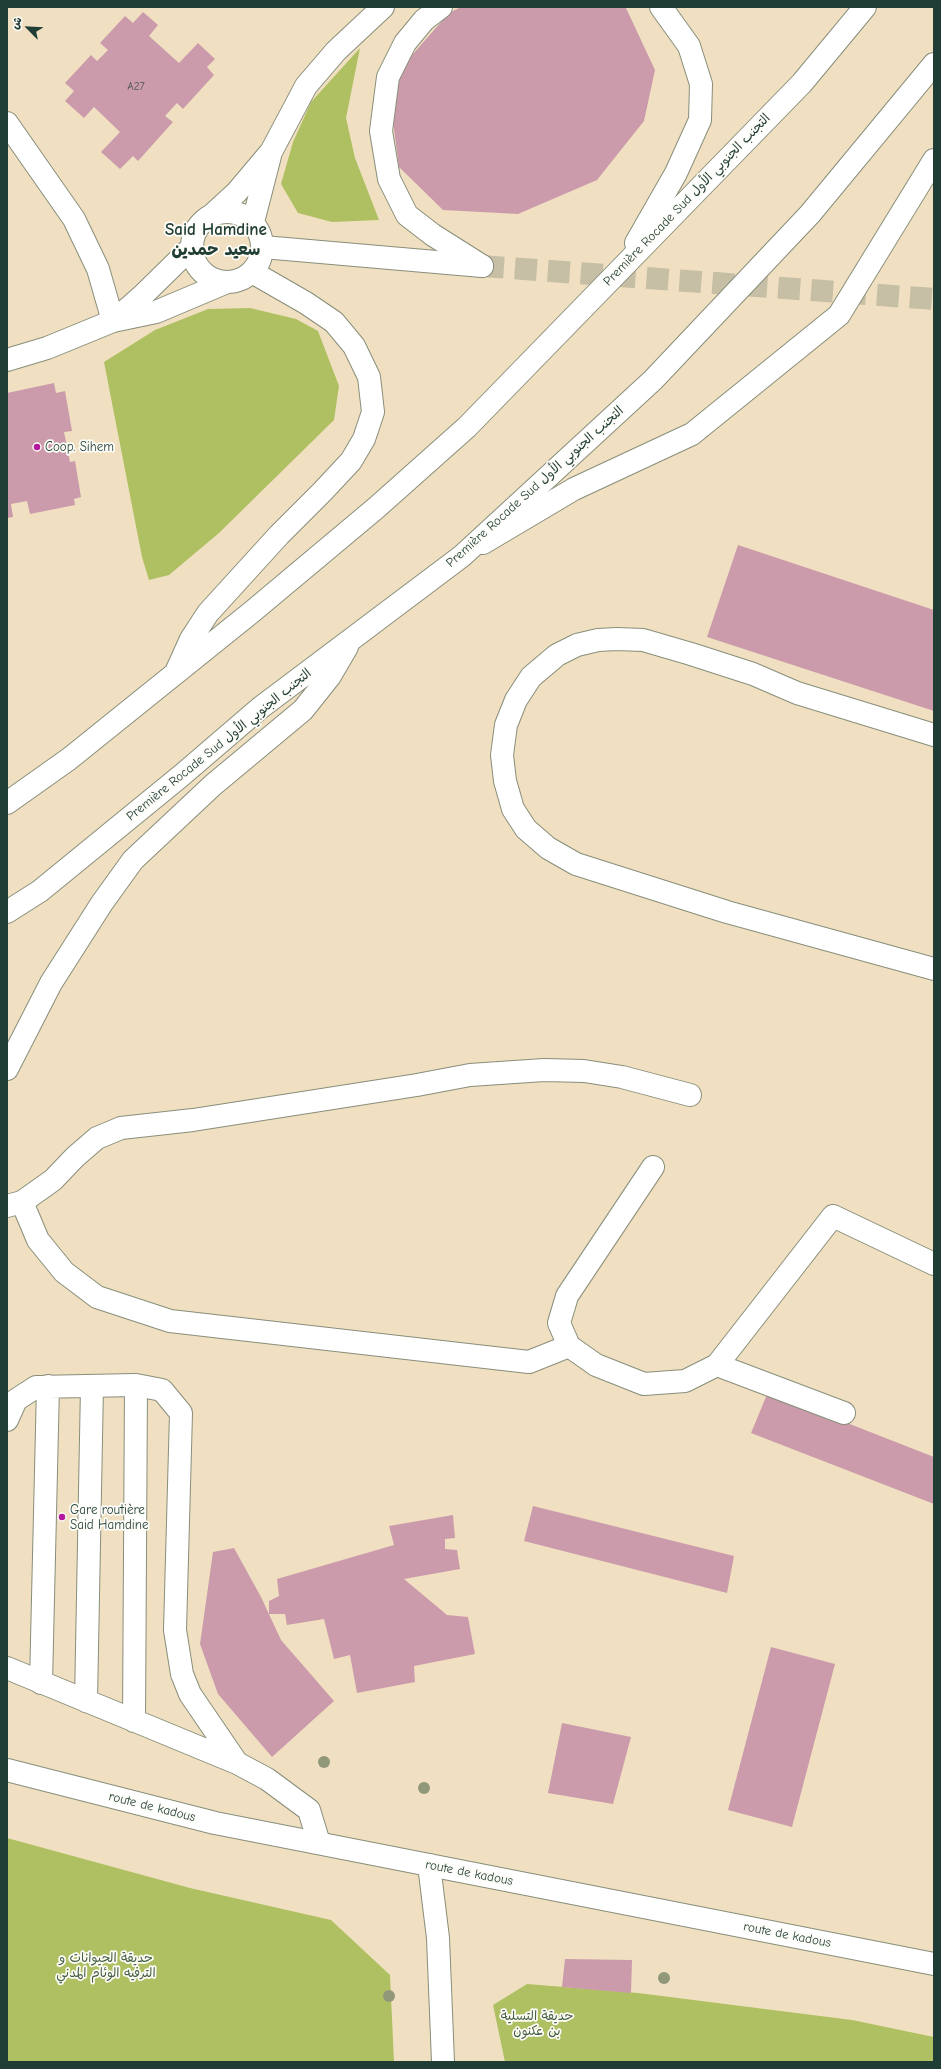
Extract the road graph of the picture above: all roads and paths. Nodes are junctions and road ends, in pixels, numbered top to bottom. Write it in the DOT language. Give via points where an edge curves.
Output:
graph roads {
  1 [pos="383,7"];
  2 [pos="441,7"];
  3 [pos="662,7"];
  4 [pos="865,7"];
  5 [pos="934,64"];
  6 [pos="7,123"];
  7 [pos="271,152"];
  8 [pos="934,160"];
  9 [pos="212,215"];
  10 [pos="253,222"];
  11 [pos="192,247"];
  12 [pos="263,247"];
  13 [pos="625,264"];
  14 [pos="252,272"];
  15 [pos="227,282"];
  16 [pos="113,321"];
  17 [pos="7,360"];
  18 [pos="462,556"];
  19 [pos="353,638"];
  20 [pos="175,674"];
  21 [pos="934,735"];
  22 [pos="7,804"];
  23 [pos="7,912"];
  24 [pos="934,969"];
  25 [pos="7,1069"];
  26 [pos="690,1095"];
  27 [pos="653,1167"];
  28 [pos="14,1204"];
  29 [pos="934,1264"];
  30 [pos="569,1346"];
  31 [pos="717,1365"];
  32 [pos="136,1385"];
  33 [pos="48,1386"];
  34 [pos="92,1386"];
  35 [pos="844,1413"];
  36 [pos="7,1420"];
  37 [pos="7,1668"];
  38 [pos="41,1683"];
  39 [pos="86,1701"];
  40 [pos="134,1721"];
  41 [pos="237,1763"];
  42 [pos="7,1770"];
  43 [pos="319,1843"];
  44 [pos="429,1865"];
  45 [pos="934,1964"];
  46 [pos="443,2062"];
  1 -- 7 [label="main road" via="336,51 306,86"];
  2 -- 12 [label="main road" via="424,20 405,43 388,77 381,131 389,179 407,215 482,266"];
  3 -- 13 [label="main road" via="689,46 700,84 700,120 676,173"];
  4 -- 13 [label="main road, Première Rocade Sud التجنب الجنوبي الأول" via="802,83"];
  5 -- 18 [label="main road, Première Rocade Sud التجنب الجنوبي الأول" via="810,214 653,380"];
  6 -- 16 [label="main road" via="74,219 98,269"];
  7 -- 9 [label="main road" via="237,192"];
  7 -- 10 [label="main road"];
  8 -- 18 [label="main road" via="839,315 692,434 574,489"];
  9 -- 10 [label="main road" via="233,212"];
  9 -- 11 [label="main road" via="197,229"];
  10 -- 12 [label="main road"];
  11 -- 15 [label="main road" via="194,257 206,275"];
  11 -- 16 [label="main road"];
  12 -- 14 [label="main road"];
  13 -- 20 [label="main road, Première Rocade Sud التجنب الجنوبي الأول" via="467,427 317,557"];
  14 -- 15 [label="main road" via="245,278"];
  14 -- 20 [label="main road" via="334,322 354,346 369,377 373,412 364,439 350,461 208,613 191,639"];
  15 -- 16 [label="main road" via="156,312"];
  16 -- 17 [label="main road" via="47,348"];
  18 -- 19 [label="main road, Première Rocade Sud التجنب الجنوبي الأول"];
  19 -- 23 [label="main road, Première Rocade Sud التجنب الجنوبي الأول" via="260,708 40,891"];
  19 -- 25 [label="main road" via="330,676 303,710 213,785 133,860 51,983"];
  20 -- 22 [label="main road, Première Rocade Sud التجنب الجنوبي الأول" via="69,759"];
  21 -- 24 [label="main road" via="797,693 753,674 691,654 643,640 617,639 578,645 557,655 531,677 516,700 506,725 502,755 505,781 513,809 526,828 548,848 576,864 734,914"];
  26 -- 28 [label="main road" via="622,1077 584,1071 544,1070 470,1075 193,1120 121,1128 97,1138 53,1180"];
  27 -- 30 [label="main road" via="567,1296 559,1323"];
  28 -- 30 [label="main road" via="64,1272 97,1297 170,1321 529,1362"];
  29 -- 31 [label="main road" via="833,1216"];
  30 -- 31 [label="main road" via="596,1365 644,1384 685,1381"];
  31 -- 35 [label="main road"];
  32 -- 34 [label="main road"];
  32 -- 40 [label="main road"];
  32 -- 41 [label="main road" via="162,1390 181,1412 175,1630 180,1667 190,1694"];
  33 -- 34 [label="main road"];
  33 -- 36 [label="main road" via="36,1387 16,1400"];
  33 -- 38 [label="main road"];
  34 -- 39 [label="main road"];
  37 -- 38 [label="main road"];
  38 -- 39 [label="main road"];
  39 -- 40 [label="main road"];
  40 -- 41 [label="main road"];
  41 -- 43 [label="main road" via="267,1779 309,1810"];
  42 -- 43 [label="main road, route de kadous" via="215,1823"];
  43 -- 44 [label="main road, route de kadous"];
  44 -- 45 [label="main road, route de kadous"];
  44 -- 46 [label="main road" via="438,1938"];
}
